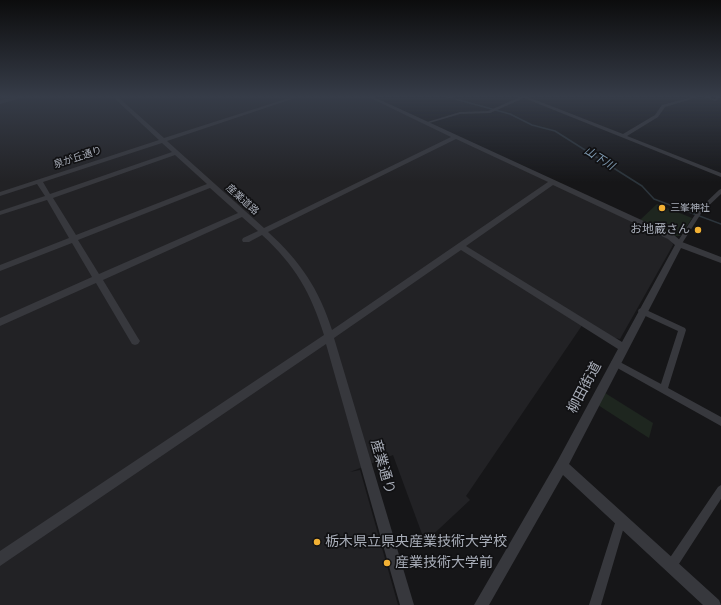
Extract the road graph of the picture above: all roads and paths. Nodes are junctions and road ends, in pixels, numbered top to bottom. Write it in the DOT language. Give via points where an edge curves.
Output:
graph roads {
  1 [pos="147,125"];
  2 [pos="211,125"];
  3 [pos="431,125"];
  4 [pos="596,125"];
  5 [pos="641,125"];
  6 [pos="623,136"];
  7 [pos="456,137"];
  8 [pos="163,141"];
  9 [pos="176,153"];
  10 [pos="721,175"];
  11 [pos="39,181"];
  12 [pos="553,182"];
  13 [pos="211,185"];
  14 [pos="721,191"];
  15 [pos="0,194"];
  16 [pos="49,197"];
  17 [pos="713,197"];
  18 [pos="721,201"];
  19 [pos="0,213"];
  20 [pos="243,214"];
  21 [pos="263,231"];
  22 [pos="75,239"];
  23 [pos="246,240"];
  24 [pos="678,244"];
  25 [pos="460,246"];
  26 [pos="721,260"];
  27 [pos="0,268"];
  28 [pos="98,279"];
  29 [pos="642,311"];
  30 [pos="0,322"];
  31 [pos="329,337"];
  32 [pos="135,341"];
  33 [pos="623,347"];
  34 [pos="615,364"];
  35 [pos="663,390"];
  36 [pos="721,422"];
  37 [pos="561,465"];
  38 [pos="721,490"];
  39 [pos="621,520"];
  40 [pos="0,558"];
  41 [pos="671,566"];
  42 [pos="407,605"];
  43 [pos="481,605"];
  44 [pos="594,605"];
  45 [pos="714,605"];
  1 -- 8 [label="street, 産業道路"];
  2 -- 8 [label="street, 泉が丘通り"];
  3 -- 7 [label="street"];
  4 -- 6 [label="street"];
  5 -- 6 [label="street"];
  6 -- 10 [label="street"];
  7 -- 12 [label="street"];
  7 -- 21 [label="street"];
  8 -- 9 [label="street, 産業道路"];
  8 -- 11 [label="street, 泉が丘通り"];
  9 -- 13 [label="street, 産業道路"];
  9 -- 16 [label="street"];
  11 -- 15 [label="street, 泉が丘通り"];
  11 -- 16 [label="street"];
  12 -- 24 [label="street" via="671,237"];
  12 -- 25 [label="street"];
  13 -- 20 [label="street, 産業道路"];
  13 -- 22 [label="street"];
  14 -- 17 [label="street, 柳田街道"];
  16 -- 19 [label="street"];
  16 -- 22 [label="street"];
  17 -- 18 [label="street"];
  17 -- 24 [label="street, 柳田街道" via="700,210"];
  20 -- 21 [label="street, 産業道路"];
  20 -- 28 [label="street"];
  21 -- 23 [label="street"];
  21 -- 31 [label="street, 産業道路" via="288,255 306,279 317,301"];
  22 -- 27 [label="street"];
  22 -- 28 [label="street"];
  24 -- 26 [label="street"];
  24 -- 29 [label="street, 柳田街道"];
  25 -- 31 [label="street"];
  25 -- 33 [label="street"];
  28 -- 30 [label="street"];
  28 -- 32 [label="street"];
  29 -- 33 [label="street, 柳田街道"];
  29 -- 35 [label="street" via="682,330"];
  31 -- 40 [label="street"];
  31 -- 42 [label="street, 産業通り"];
  33 -- 34 [label="street, 柳田街道"];
  34 -- 35 [label="street"];
  34 -- 37 [label="street, 柳田街道"];
  35 -- 36 [label="street"];
  37 -- 39 [label="street"];
  37 -- 43 [label="street, 柳田街道"];
  38 -- 41 [label="street"];
  39 -- 41 [label="street"];
  39 -- 44 [label="street"];
  41 -- 45 [label="street"];
}
